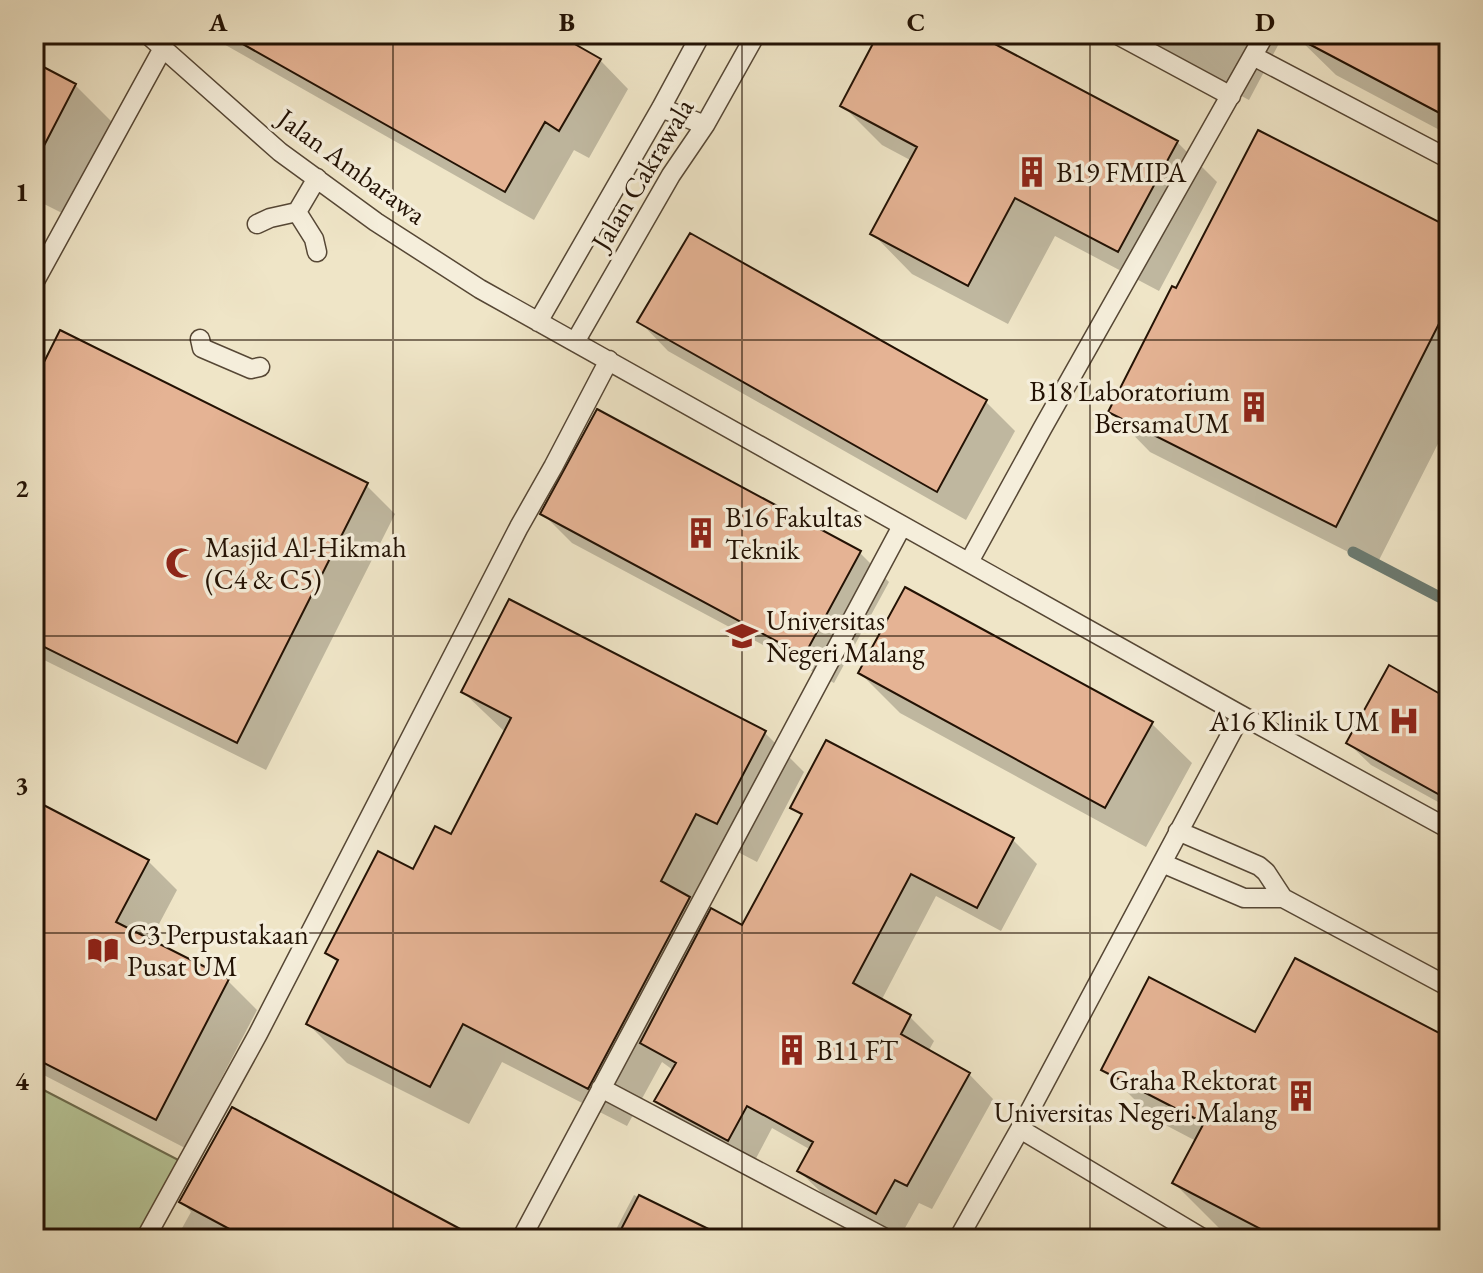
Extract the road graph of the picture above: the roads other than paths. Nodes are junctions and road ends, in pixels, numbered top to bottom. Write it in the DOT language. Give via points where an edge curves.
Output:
graph roads {
  1 [pos="147,34"];
  2 [pos="701,34"];
  3 [pos="756,34"];
  4 [pos="1116,34"];
  5 [pos="1265,34"];
  6 [pos="163,48"];
  7 [pos="1253,56"];
  8 [pos="1231,96"];
  9 [pos="661,108"];
  10 [pos="705,125"];
  11 [pos="1449,159"];
  12 [pos="317,178"];
  13 [pos="297,212"];
  14 [pos="257,224"];
  15 [pos="317,252"];
  16 [pos="34,283"];
  17 [pos="538,322"];
  18 [pos="200,339"];
  19 [pos="575,342"];
  20 [pos="609,360"];
  21 [pos="260,367"];
  22 [pos="902,526"];
  23 [pos="969,562"];
  24 [pos="1241,715"];
  25 [pos="1449,829"];
  26 [pos="1178,831"];
  27 [pos="1162,863"];
  28 [pos="1283,898"];
  29 [pos="1449,987"];
  30 [pos="601,1088"];
  31 [pos="1020,1129"];
  32 [pos="145,1239"];
  33 [pos="521,1239"];
  34 [pos="887,1239"];
  35 [pos="958,1239"];
  36 [pos="1204,1239"];
  1 -- 6 [label="lane, Jalan Ambarawa"];
  2 -- 9 [label="lane, Jalan Cakrawala"];
  3 -- 10 [label="lane, Jalan Cakrawala"];
  4 -- 8 [label="lane"];
  5 -- 7 [label="lane"];
  6 -- 12 [label="lane, Jalan Ambarawa"];
  6 -- 16 [label="lane"];
  7 -- 8 [label="lane"];
  7 -- 11 [label="lane"];
  8 -- 23 [label="lane"];
  9 -- 10 [label="lane"];
  9 -- 17 [label="lane, Jalan Cakrawala"];
  10 -- 19 [label="lane, Jalan Cakrawala"];
  12 -- 13 [label="lane"];
  12 -- 17 [label="lane, Jalan Ambarawa" via="429,258"];
  13 -- 14 [label="lane"];
  13 -- 15 [label="lane"];
  17 -- 19 [label="lane, Jalan Ambarawa"];
  18 -- 21 [label="lane" via="202,348 251,369"];
  19 -- 20 [label="lane, Jalan Ambarawa"];
  20 -- 22 [label="lane, Jalan Ambarawa"];
  20 -- 32 [label="lane" via="258,1034"];
  22 -- 23 [label="lane, Jalan Ambarawa"];
  22 -- 30 [label="lane"];
  23 -- 24 [label="lane, Jalan Ambarawa"];
  24 -- 25 [label="lane, Jalan Ambarawa"];
  24 -- 26 [label="lane"];
  26 -- 27 [label="lane"];
  26 -- 28 [label="lane" via="1259,866"];
  27 -- 28 [label="lane" via="1244,898"];
  27 -- 31 [label="lane"];
  28 -- 29 [label="lane"];
  30 -- 33 [label="lane"];
  30 -- 34 [label="lane"];
  31 -- 35 [label="lane"];
  31 -- 36 [label="lane"];
}
